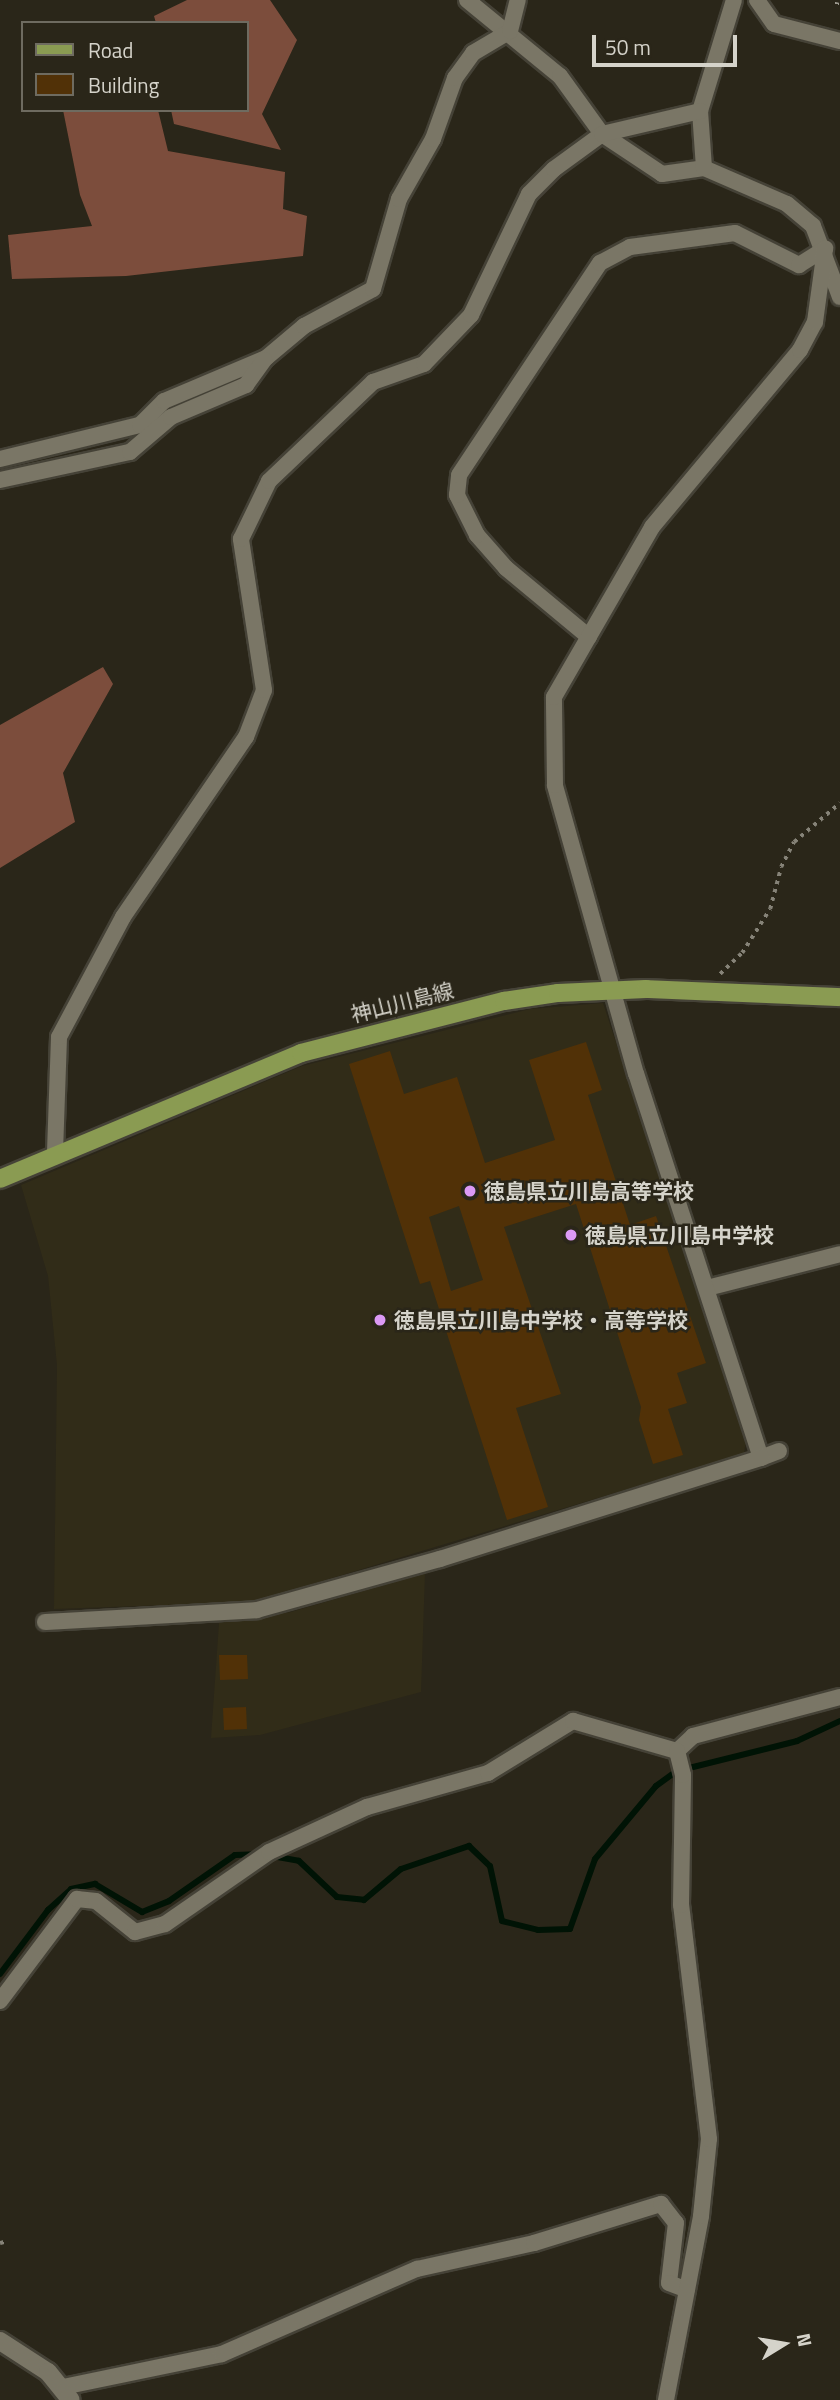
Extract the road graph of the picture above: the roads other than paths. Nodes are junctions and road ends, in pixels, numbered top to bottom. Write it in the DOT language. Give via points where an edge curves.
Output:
graph roads {
  1 [pos="467,0"];
  2 [pos="518,0"];
  3 [pos="734,0"];
  4 [pos="757,0"];
  5 [pos="510,31"];
  6 [pos="840,41"];
  7 [pos="700,111"];
  8 [pos="602,134"];
  9 [pos="704,168"];
  10 [pos="825,249"];
  11 [pos="840,298"];
  12 [pos="266,358"];
  13 [pos="0,459"];
  14 [pos="0,481"];
  15 [pos="589,637"];
  16 [pos="613,990"];
  17 [pos="840,997"];
  18 [pos="55,1153"];
  19 [pos="0,1179"];
  20 [pos="840,1254"];
  21 [pos="706,1288"];
  22 [pos="779,1451"];
  23 [pos="761,1458"];
  24 [pos="45,1622"];
  25 [pos="840,1697"];
  26 [pos="680,1762"];
  27 [pos="0,2000"];
  28 [pos="687,2290"];
  29 [pos="0,2341"];
  30 [pos="67,2394"];
  31 [pos="666,2400"];
  1 -- 5 [label="street"];
  2 -- 5 [label="street"];
  3 -- 7 [label="street"];
  4 -- 6 [label="street" via="774,24"];
  5 -- 8 [label="street" via="560,76"];
  5 -- 12 [label="street" via="473,53 455,78 433,139 399,199 373,289 304,326"];
  7 -- 8 [label="street"];
  7 -- 9 [label="street"];
  8 -- 9 [label="street" via="662,174"];
  8 -- 18 [label="street" via="529,194 471,315 434,354 424,364 373,382 269,481 241,539 264,691 246,737 123,917 59,1037"];
  9 -- 10 [label="street" via="787,204 813,226"];
  10 -- 11 [label="street"];
  10 -- 15 [label="street" via="815,323 800,350 652,527"];
  10 -- 15 [label="street" via="799,265 734,233 630,247 600,263 459,475 457,495 477,535 506,568"];
  12 -- 13 [label="street" via="164,401 140,425"];
  12 -- 14 [label="street" via="246,385 171,417 130,452"];
  15 -- 16 [label="street" via="554,697 555,785"];
  16 -- 17 [label="main road, 神山川島線" via="713,988"];
  16 -- 18 [label="main road, 神山川島線" via="505,1001 373,1031 301,1053"];
  16 -- 21 [label="street"];
  18 -- 19 [label="main road, 神山川島線"];
  20 -- 21 [label="street"];
  21 -- 23 [label="street"];
  22 -- 23 [label="street"];
  23 -- 24 [label="street" via="440,1559 257,1610"];
  25 -- 26 [label="street" via="693,1736"];
  26 -- 27 [label="street" via="573,1721 488,1773 367,1807 263,1857 165,1924 135,1932 96,1900 77,1899"];
  26 -- 28 [label="street" via="681,1905 709,2139"];
  28 -- 30 [label="street" via="669,2283 676,2223 661,2204 534,2243 417,2269 222,2354"];
  28 -- 31 [label="street"];
  29 -- 30 [label="main road" via="30,2358"];
}
